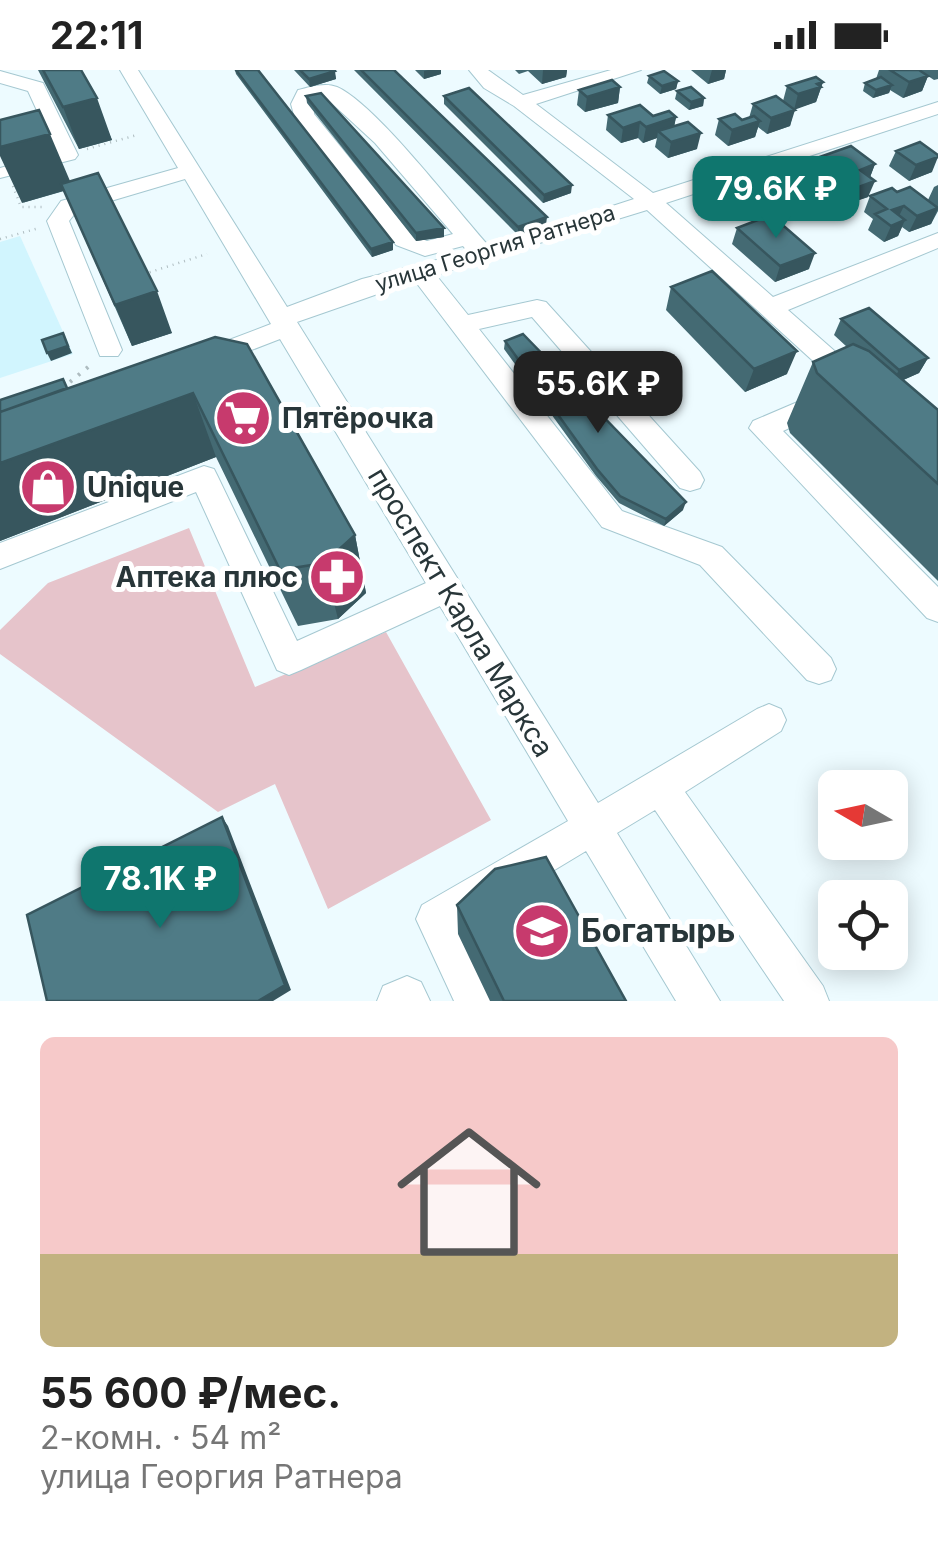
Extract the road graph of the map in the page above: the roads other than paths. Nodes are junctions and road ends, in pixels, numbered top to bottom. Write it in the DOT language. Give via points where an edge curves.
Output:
graph roads {
  1 [pos="129,70"];
  2 [pos="478,70"];
  3 [pos="632,70"];
  4 [pos="0,77"];
  5 [pos="522,102"];
  6 [pos="938,108"];
  7 [pos="191,171"];
  8 [pos="7,172"];
  9 [pos="650,201"];
  10 [pos="468,237"];
  11 [pos="938,240"];
  12 [pos="484,256"];
  13 [pos="421,272"];
  14 [pos="770,308"];
  15 [pos="284,323"];
  16 [pos="461,325"];
  17 [pos="109,350"];
  18 [pos="187,365"];
  19 [pos="690,480"];
  20 [pos="0,556"];
  21 [pos="446,589"];
  22 [pos="938,608"];
  23 [pos="818,669"];
  24 [pos="769,720"];
  25 [pos="660,786"];
  26 [pos="593,829"];
  27 [pos="398,1001"];
  28 [pos="409,1001"];
  29 [pos="475,1001"];
  30 [pos="699,1001"];
  31 [pos="808,1001"];
  1 -- 7 [label="street, проспект Карла Маркса"];
  2 -- 5 [label="street"];
  3 -- 5 [label="street"];
  4 -- 8 [label="street" via="36,87 68,154"];
  5 -- 9 [label="street"];
  6 -- 9 [label="street, улица Георгия Ратнера"];
  7 -- 15 [label="street, проспект Карла Маркса"];
  7 -- 17 [label="street" via="63,214"];
  9 -- 12 [label="street, улица Георгия Ратнера"];
  9 -- 14 [label="street"];
  10 -- 10 [label="street" via="346,102 330,91 305,94 304,115 404,240 425,249"];
  10 -- 12 [label="street"];
  11 -- 14 [label="street"];
  12 -- 13 [label="street, улица Георгия Ратнера"];
  13 -- 15 [label="street, улица Георгия Ратнера"];
  13 -- 16 [label="street"];
  14 -- 22 [label="street" via="864,392 763,428"];
  15 -- 18 [label="street, улица Георгия Ратнера"];
  15 -- 21 [label="street, проспект Карла Маркса"];
  16 -- 19 [label="street" via="537,308"];
  16 -- 23 [label="street" via="612,519 711,556"];
  20 -- 21 [label="street" via="204,477 289,660"];
  21 -- 26 [label="street, проспект Карла Маркса"];
  24 -- 25 [label="street"];
  25 -- 26 [label="street"];
  25 -- 31 [label="street"];
  26 -- 29 [label="street" via="436,918"];
  26 -- 30 [label="street, проспект Карла Маркса"];
  27 -- 28 [label="street"];
}
